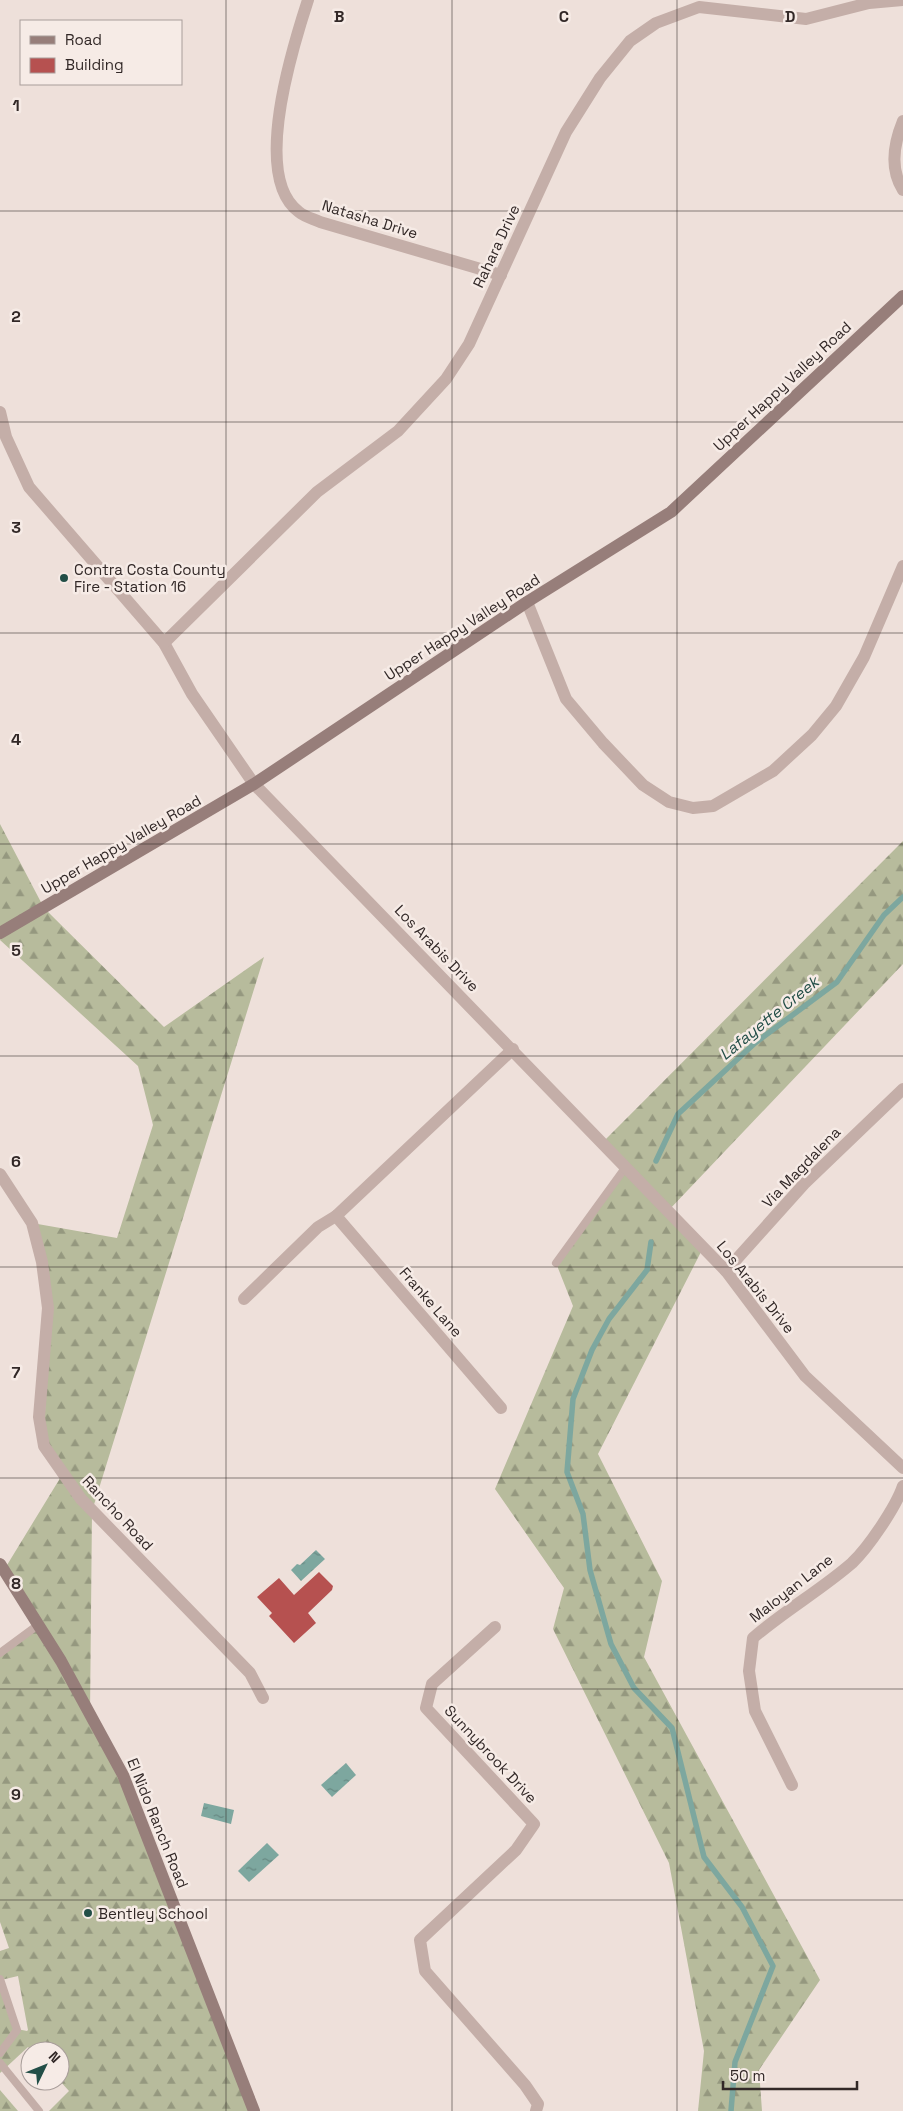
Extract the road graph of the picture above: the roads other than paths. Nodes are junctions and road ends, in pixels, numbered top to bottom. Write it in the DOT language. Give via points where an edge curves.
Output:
graph roads {
  1 [pos="308,0"];
  2 [pos="903,0"];
  3 [pos="903,121"];
  4 [pos="903,190"];
  5 [pos="501,275"];
  6 [pos="903,296"];
  7 [pos="0,412"];
  8 [pos="903,566"];
  9 [pos="527,602"];
  10 [pos="164,643"];
  11 [pos="254,784"];
  12 [pos="0,933"];
  13 [pos="513,1049"];
  14 [pos="903,1089"];
  15 [pos="625,1168"];
  16 [pos="0,1174"];
  17 [pos="336,1216"];
  18 [pos="556,1263"];
  19 [pos="726,1272"];
  20 [pos="244,1299"];
  21 [pos="502,1408"];
  22 [pos="903,1468"];
  23 [pos="903,1486"];
  24 [pos="0,1564"];
  25 [pos="38,1625"];
  26 [pos="495,1627"];
  27 [pos="0,1653"];
  28 [pos="263,1698"];
  29 [pos="792,1785"];
  30 [pos="0,1979"];
  31 [pos="0,2053"];
  32 [pos="0,2064"];
  33 [pos="39,2111"];
  34 [pos="254,2111"];
  35 [pos="536,2111"];
  1 -- 5 [label="street, Natasha Drive" via="277,122 278,171 287,196 298,212 320,222"];
  2 -- 5 [label="street, Rahara Drive" via="869,3 806,19 699,7 656,23 630,41 600,78 566,132"];
  3 -- 4 [label="street" via="895,141 896,178"];
  5 -- 10 [label="street, Rahara Drive" via="468,344 446,380 398,431 317,492"];
  6 -- 9 [label="street, Upper Happy Valley Road" via="671,512"];
  7 -- 10 [label="street, Los Arabis Drive" via="6,437 28,487"];
  8 -- 9 [label="street" via="864,657 836,706 812,735 773,771 713,806 694,808 669,802 643,785 566,699"];
  9 -- 11 [label="street, Upper Happy Valley Road"];
  10 -- 11 [label="street, Los Arabis Drive" via="192,694"];
  11 -- 12 [label="street, Upper Happy Valley Road"];
  11 -- 13 [label="street, Los Arabis Drive"];
  13 -- 15 [label="street, Los Arabis Drive"];
  13 -- 17 [label="street"];
  14 -- 19 [label="street, Via Magdalena" via="804,1184"];
  15 -- 18 [label="lane"];
  15 -- 19 [label="street, Los Arabis Drive"];
  16 -- 28 [label="street, Rancho Road" via="32,1223 42,1262 48,1308 39,1417 44,1446 81,1499 250,1673"];
  17 -- 20 [label="street" via="318,1227"];
  17 -- 21 [label="street, Franke Lane"];
  19 -- 22 [label="street, Los Arabis Drive" via="805,1376"];
  23 -- 29 [label="street, Maloyan Lane" via="897,1504 852,1562 754,1638 749,1671 755,1711"];
  24 -- 25 [label="street, El Nido Ranch Road"];
  25 -- 27 [label="lane"];
  25 -- 34 [label="street, El Nido Ranch Road" via="123,1775"];
  26 -- 35 [label="street, Sunnybrook Drive" via="432,1684 426,1708 534,1824 516,1850 420,1940 425,1970 525,2084 538,2104"];
  30 -- 31 [label="lane" via="17,2030"];
  32 -- 33 [label="lane"];
}
